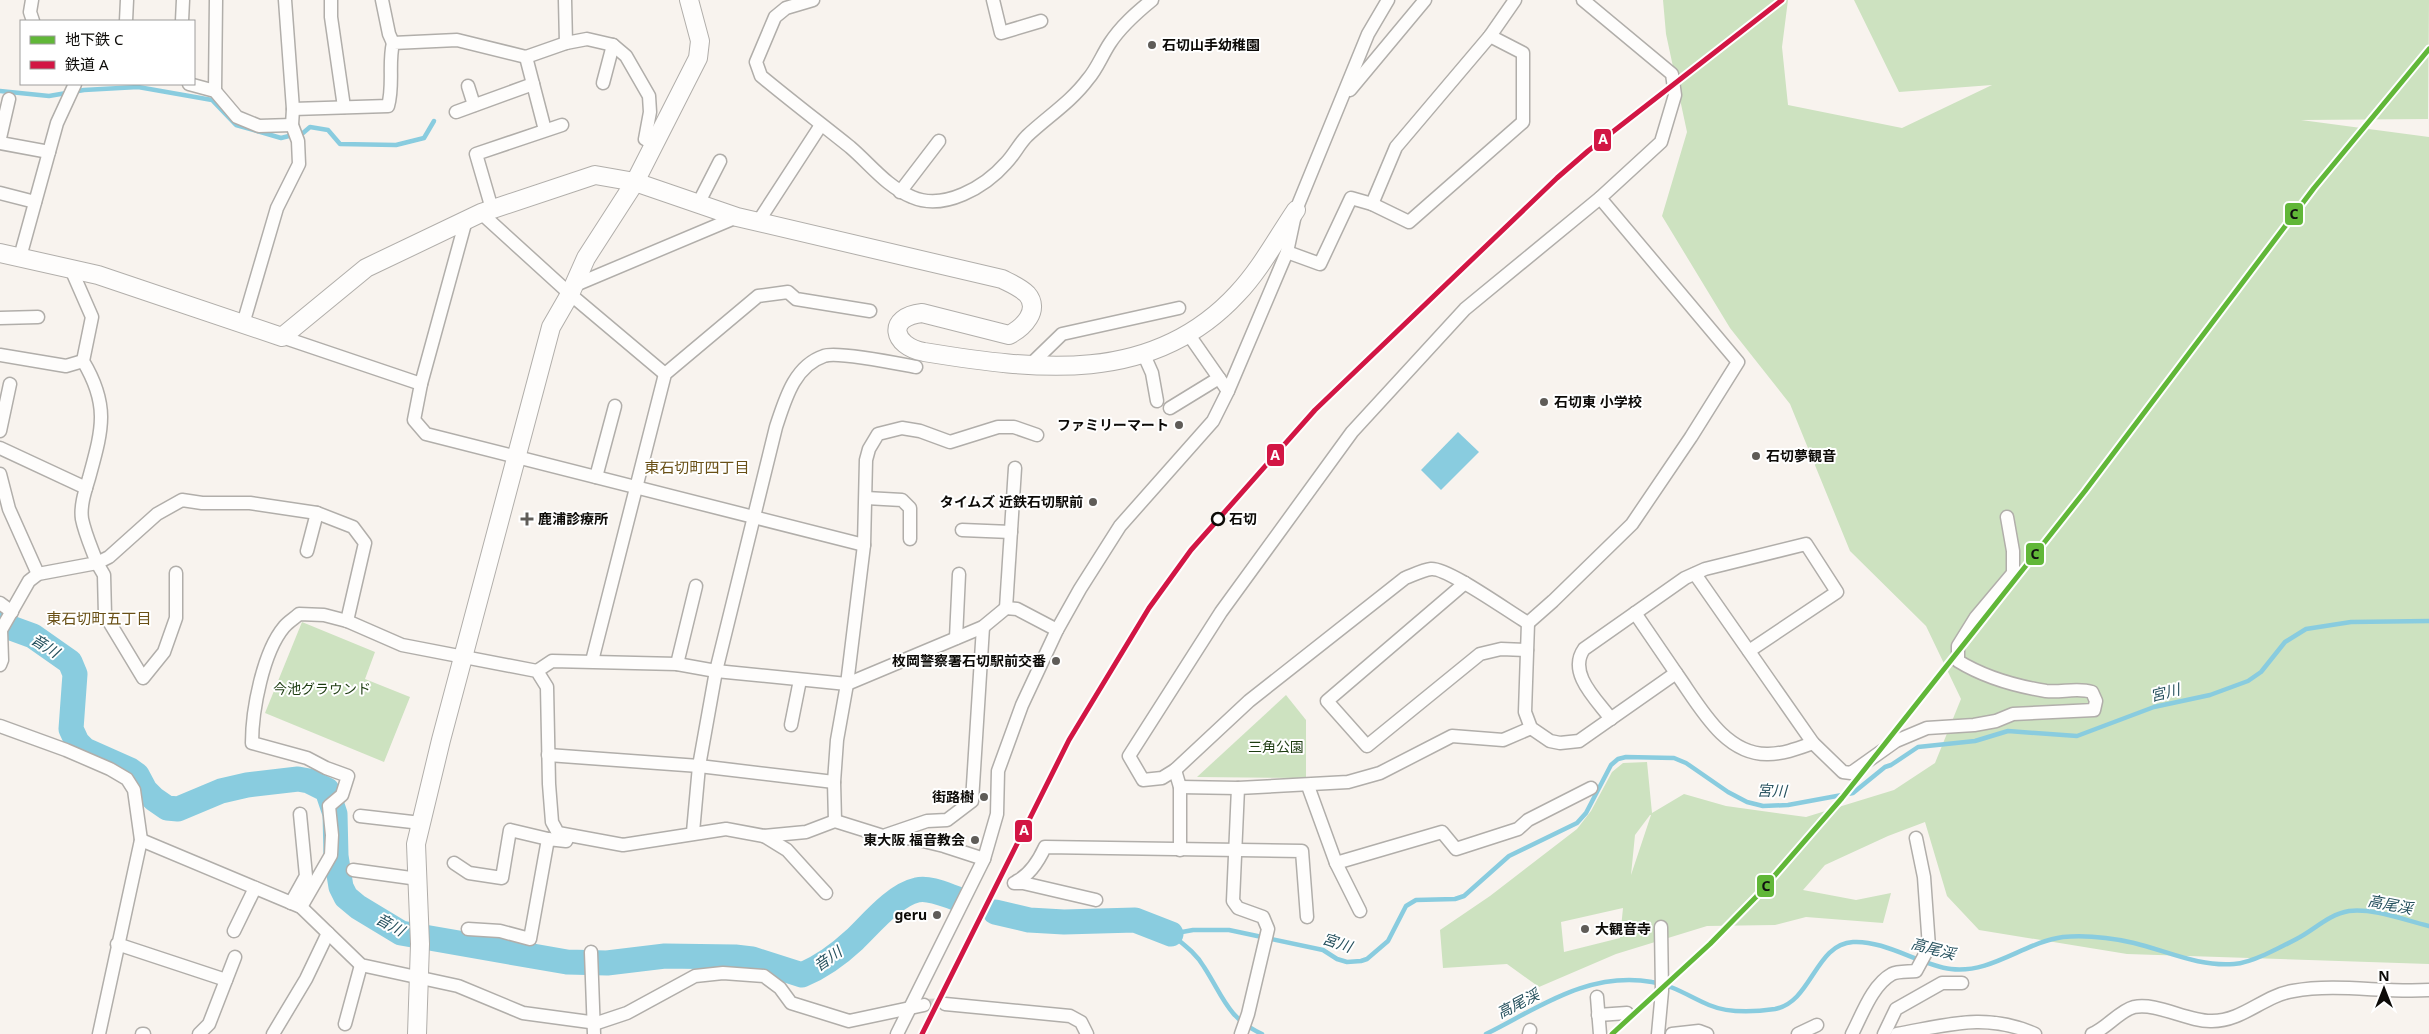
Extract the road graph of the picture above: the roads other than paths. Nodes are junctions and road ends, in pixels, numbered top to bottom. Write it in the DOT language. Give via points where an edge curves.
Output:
graph roads {
  1 [pos="32,0"];
  2 [pos="127,0"];
  3 [pos="183,0"];
  4 [pos="216,0"];
  5 [pos="286,0"];
  6 [pos="331,0"];
  7 [pos="382,0"];
  8 [pos="565,0"];
  9 [pos="689,0"];
  10 [pos="813,0"];
  11 [pos="993,0"];
  12 [pos="1152,0"];
  13 [pos="1388,0"];
  14 [pos="1425,0"];
  15 [pos="1515,0"];
  16 [pos="1584,0"];
  17 [pos="32,20"];
  18 [pos="126,20"];
  19 [pos="182,20"];
  20 [pos="1041,20"];
  21 [pos="1490,36"];
  22 [pos="393,43"];
  23 [pos="566,43"];
  24 [pos="613,46"];
  25 [pos="526,58"];
  26 [pos="602,83"];
  27 [pos="533,84"];
  28 [pos="75,85"];
  29 [pos="192,85"];
  30 [pos="468,86"];
  31 [pos="215,91"];
  32 [pos="1344,98"];
  33 [pos="10,99"];
  34 [pos="474,105"];
  35 [pos="344,107"];
  36 [pos="294,110"];
  37 [pos="456,112"];
  38 [pos="292,124"];
  39 [pos="562,125"];
  40 [pos="821,125"];
  41 [pos="545,130"];
  42 [pos="0,138"];
  43 [pos="939,141"];
  44 [pos="0,143"];
  45 [pos="654,144"];
  46 [pos="49,152"];
  47 [pos="720,161"];
  48 [pos="635,182"];
  49 [pos="900,192"];
  50 [pos="0,193"];
  51 [pos="1600,198"];
  52 [pos="35,202"];
  53 [pos="698,204"];
  54 [pos="1372,204"];
  55 [pos="1296,210"];
  56 [pos="480,214"];
  57 [pos="737,217"];
  58 [pos="758,222"];
  59 [pos="1287,252"];
  60 [pos="0,253"];
  61 [pos="20,257"];
  62 [pos="71,269"];
  63 [pos="572,290"];
  64 [pos="1179,308"];
  65 [pos="870,311"];
  66 [pos="38,317"];
  67 [pos="0,318"];
  68 [pos="243,324"];
  69 [pos="1189,336"];
  70 [pos="282,337"];
  71 [pos="0,355"];
  72 [pos="1144,355"];
  73 [pos="83,361"];
  74 [pos="916,367"];
  75 [pos="1028,367"];
  76 [pos="665,374"];
  77 [pos="1219,378"];
  78 [pos="10,384"];
  79 [pos="420,384"];
  80 [pos="1228,391"];
  81 [pos="1157,401"];
  82 [pos="615,406"];
  83 [pos="1170,408"];
  84 [pos="0,431"];
  85 [pos="1037,435"];
  86 [pos="0,448"];
  87 [pos="515,457"];
  88 [pos="1015,468"];
  89 [pos="0,474"];
  90 [pos="596,477"];
  91 [pos="637,487"];
  92 [pos="86,488"];
  93 [pos="866,498"];
  94 [pos="317,514"];
  95 [pos="754,517"];
  96 [pos="2007,517"];
  97 [pos="962,530"];
  98 [pos="1011,532"];
  99 [pos="910,539"];
  100 [pos="864,545"];
  101 [pos="307,551"];
  102 [pos="97,563"];
  103 [pos="176,573"];
  104 [pos="38,574"];
  105 [pos="959,574"];
  106 [pos="1695,574"];
  107 [pos="1465,583"];
  108 [pos="696,586"];
  109 [pos="0,604"];
  110 [pos="1006,608"];
  111 [pos="1635,613"];
  112 [pos="11,614"];
  113 [pos="347,621"];
  114 [pos="1528,623"];
  115 [pos="982,627"];
  116 [pos="1,630"];
  117 [pos="1057,630"];
  118 [pos="956,638"];
  119 [pos="1527,650"];
  120 [pos="1749,651"];
  121 [pos="464,658"];
  122 [pos="592,661"];
  123 [pos="677,664"];
  124 [pos="0,665"];
  125 [pos="538,671"];
  126 [pos="716,671"];
  127 [pos="1676,673"];
  128 [pos="800,680"];
  129 [pos="847,684"];
  130 [pos="1611,719"];
  131 [pos="791,725"];
  132 [pos="0,726"];
  133 [pos="1531,728"];
  134 [pos="1813,742"];
  135 [pos="548,754"];
  136 [pos="699,766"];
  137 [pos="1175,770"];
  138 [pos="834,782"];
  139 [pos="1308,786"];
  140 [pos="1180,788"];
  141 [pos="1238,788"];
  142 [pos="1591,788"];
  143 [pos="300,814"];
  144 [pos="360,816"];
  145 [pos="835,821"];
  146 [pos="421,823"];
  147 [pos="693,832"];
  148 [pos="567,835"];
  149 [pos="764,836"];
  150 [pos="883,836"];
  151 [pos="1916,838"];
  152 [pos="548,839"];
  153 [pos="141,840"];
  154 [pos="1180,850"];
  155 [pos="1235,850"];
  156 [pos="984,859"];
  157 [pos="454,863"];
  158 [pos="1336,863"];
  159 [pos="353,870"];
  160 [pos="418,879"];
  161 [pos="255,888"];
  162 [pos="826,893"];
  163 [pos="1096,900"];
  164 [pos="296,905"];
  165 [pos="1360,911"];
  166 [pos="1307,917"];
  167 [pos="1662,927"];
  168 [pos="468,929"];
  169 [pos="234,931"];
  170 [pos="328,933"];
  171 [pos="117,944"];
  172 [pos="591,952"];
  173 [pos="235,956"];
  174 [pos="361,965"];
  175 [pos="419,978"];
  176 [pos="226,980"];
  177 [pos="1962,983"];
  178 [pos="2429,990"];
  179 [pos="1597,997"];
  180 [pos="945,1004"];
  181 [pos="918,1006"];
  182 [pos="1627,1013"];
  183 [pos="1598,1015"];
  184 [pos="345,1024"];
  185 [pos="1817,1025"];
  186 [pos="594,1029"];
  187 [pos="1690,1033"];
  188 [pos="99,1034"];
  189 [pos="199,1034"];
  190 [pos="274,1034"];
  191 [pos="417,1034"];
  192 [pos="897,1034"];
  193 [pos="1087,1034"];
  194 [pos="1241,1034"];
  195 [pos="1600,1034"];
  196 [pos="1658,1034"];
  197 [pos="1672,1034"];
  198 [pos="1707,1034"];
  199 [pos="1798,1034"];
  200 [pos="1852,1034"];
  201 [pos="1884,1034"];
  202 [pos="1897,1034"];
  203 [pos="2035,1034"];
  204 [pos="2092,1034"];
  1 -- 17 [label="street"];
  2 -- 18 [label="street"];
  3 -- 19 [label="street"];
  4 -- 31 [label="street"];
  5 -- 36 [label="street"];
  6 -- 35 [label="street"];
  7 -- 22 [label="street"];
  8 -- 23 [label="street"];
  9 -- 45 [label="street" via="700,40 698,58"];
  10 -- 40 [label="street" via="786,8 775,16 756,62 761,76"];
  11 -- 20 [label="street" via="1001,33"];
  12 -- 49 [label="street" via="1110,42 1089,79 1027,137 991,178 948,200 931,201"];
  13 -- 32 [label="street" via="1368,34"];
  14 -- 32 [label="street"];
  15 -- 21 [label="street"];
  16 -- 51 [label="street" via="1672,74 1675,95 1661,142"];
  21 -- 54 [label="street" via="1396,147"];
  21 -- 54 [label="street" via="1523,53 1523,122 1409,222"];
  22 -- 25 [label="street" via="457,40"];
  22 -- 35 [label="street" via="388,106"];
  23 -- 24 [label="street" via="587,39"];
  23 -- 25 [label="street"];
  24 -- 26 [label="street"];
  24 -- 45 [label="street" via="626,56 649,96 650,112 644,139"];
  25 -- 27 [label="street"];
  27 -- 34 [label="street"];
  27 -- 41 [label="street"];
  28 -- 46 [label="street" via="57,123"];
  29 -- 31 [label="street"];
  30 -- 34 [label="street"];
  31 -- 38 [label="street" via="237,117 258,126"];
  32 -- 55 [label="street"];
  33 -- 42 [label="street"];
  34 -- 37 [label="street"];
  35 -- 36 [label="street"];
  36 -- 38 [label="street"];
  38 -- 68 [label="street" via="298,141 299,164 277,208"];
  39 -- 41 [label="street"];
  40 -- 49 [label="street"];
  40 -- 58 [label="street"];
  41 -- 56 [label="street" via="476,154"];
  43 -- 49 [label="street"];
  44 -- 46 [label="street"];
  45 -- 48 [label="street"];
  46 -- 52 [label="street"];
  47 -- 53 [label="street"];
  48 -- 53 [label="street"];
  48 -- 56 [label="street" via="595,175"];
  48 -- 63 [label="street" via="586,258"];
  50 -- 52 [label="street"];
  51 -- 114 [label="street" via="1738,362 1632,524"];
  51 -- 137 [label="street" via="1465,309 1352,432 1221,612 1129,756 1143,780 1162,778"];
  52 -- 61 [label="street"];
  53 -- 57 [label="street"];
  54 -- 59 [label="street" via="1351,198 1320,264"];
  55 -- 59 [label="street"];
  55 -- 69 [label="street" via="1238,294"];
  56 -- 63 [label="street"];
  56 -- 70 [label="street" via="366,268"];
  56 -- 79 [label="street"];
  57 -- 58 [label="street"];
  57 -- 63 [label="street"];
  58 -- 75 [label="street" via="1002,279 1018,287 1028,295 1032,306 1022,329 1009,334 922,313 908,314 897,329 899,340 919,351"];
  59 -- 80 [label="street"];
  60 -- 61 [label="street"];
  61 -- 62 [label="street"];
  62 -- 68 [label="street"];
  62 -- 73 [label="street" via="92,317"];
  63 -- 76 [label="street"];
  63 -- 87 [label="street" via="551,327"];
  64 -- 75 [label="street" via="1062,334"];
  65 -- 76 [label="street" via="796,299 788,292 758,296"];
  66 -- 67 [label="street"];
  68 -- 70 [label="street"];
  69 -- 72 [label="street"];
  69 -- 77 [label="street"];
  70 -- 79 [label="street"];
  71 -- 73 [label="street" via="66,366"];
  72 -- 75 [label="street" via="1069,367"];
  72 -- 81 [label="street" via="1152,373"];
  73 -- 92 [label="street" via="95,381 102,416 101,434"];
  74 -- 95 [label="street" via="826,355 812,361 797,375 785,398"];
  76 -- 91 [label="street"];
  77 -- 80 [label="street"];
  77 -- 83 [label="street"];
  78 -- 84 [label="street"];
  79 -- 87 [label="street" via="414,420 426,434"];
  80 -- 117 [label="street" via="1212,421 1120,526"];
  82 -- 90 [label="street"];
  85 -- 93 [label="street" via="1014,427 998,427 950,442 902,428 878,434 866,460"];
  86 -- 92 [label="street"];
  87 -- 90 [label="street"];
  87 -- 121 [label="street"];
  88 -- 98 [label="street"];
  89 -- 104 [label="street" via="9,509"];
  90 -- 91 [label="street"];
  91 -- 95 [label="street"];
  91 -- 122 [label="street"];
  92 -- 102 [label="street" via="82,519"];
  93 -- 99 [label="street" via="902,500 910,508"];
  93 -- 100 [label="street"];
  94 -- 101 [label="street"];
  94 -- 102 [label="street" via="250,503 182,500 156,514 109,557"];
  94 -- 113 [label="street" via="353,527 365,543"];
  95 -- 100 [label="street"];
  95 -- 126 [label="street"];
  96 -- 134 [label="street" via="2013,572 1976,617 1958,646 1958,661 1980,674 2047,691 2092,692 2096,701 2094,710 2013,714 1974,725 1927,728 1896,741 1851,773 1842,772"];
  97 -- 98 [label="street"];
  98 -- 110 [label="street"];
  100 -- 129 [label="street"];
  102 -- 103 [label="street" via="104,575 105,615 144,678 164,652 176,618"];
  102 -- 104 [label="street"];
  104 -- 112 [label="street" via="30,581"];
  105 -- 118 [label="street"];
  106 -- 111 [label="street"];
  106 -- 120 [label="street"];
  106 -- 120 [label="street" via="1806,544 1837,592"];
  107 -- 114 [label="street"];
  107 -- 119 [label="street" via="1327,701 1367,746 1480,654 1501,649"];
  107 -- 137 [label="street" via="1451,573 1431,568 1405,578 1249,701"];
  108 -- 123 [label="street"];
  109 -- 112 [label="street"];
  110 -- 115 [label="street"];
  110 -- 117 [label="street" via="1017,609"];
  111 -- 127 [label="street"];
  111 -- 130 [label="street" via="1584,649 1579,656 1578,672"];
  112 -- 116 [label="street"];
  113 -- 121 [label="street" via="402,645"];
  113 -- 164 [label="street" via="324,615 299,614 284,627 264,666 252,724 252,743 307,758 348,776 342,794 329,806 331,855"];
  114 -- 119 [label="street"];
  115 -- 118 [label="street"];
  115 -- 150 [label="street" via="972,801 947,820 927,821"];
  116 -- 124 [label="street"];
  117 -- 156 [label="street" via="1022,705 998,772 997,814"];
  118 -- 129 [label="street"];
  119 -- 133 [label="street" via="1525,712"];
  120 -- 134 [label="street"];
  121 -- 125 [label="street"];
  121 -- 146 [label="street"];
  122 -- 123 [label="street"];
  122 -- 125 [label="street" via="552,661"];
  123 -- 126 [label="street"];
  125 -- 135 [label="street" via="547,687"];
  126 -- 128 [label="street"];
  126 -- 136 [label="street"];
  127 -- 130 [label="street"];
  127 -- 134 [label="street" via="1726,739 1742,749 1755,754 1770,754 1791,751"];
  128 -- 129 [label="street"];
  128 -- 131 [label="street"];
  129 -- 138 [label="street" via="837,740"];
  130 -- 133 [label="street" via="1579,741 1560,744"];
  132 -- 153 [label="street" via="66,750 127,779 134,790"];
  133 -- 139 [label="street" via="1502,740 1452,736 1380,773 1348,782"];
  135 -- 136 [label="street"];
  135 -- 148 [label="street" via="552,822 558,833"];
  136 -- 138 [label="street"];
  136 -- 147 [label="street"];
  137 -- 140 [label="street"];
  138 -- 145 [label="street"];
  139 -- 141 [label="street"];
  139 -- 158 [label="street"];
  140 -- 141 [label="street"];
  140 -- 154 [label="street"];
  141 -- 155 [label="street"];
  142 -- 158 [label="street" via="1528,820 1518,829 1456,849 1442,832"];
  143 -- 164 [label="street" via="306,876"];
  144 -- 146 [label="street"];
  145 -- 149 [label="street" via="806,832"];
  145 -- 150 [label="street"];
  146 -- 160 [label="street" via="416,844"];
  147 -- 148 [label="street" via="623,845"];
  147 -- 149 [label="street" via="726,829"];
  148 -- 152 [label="street" via="566,841"];
  149 -- 162 [label="street" via="787,850"];
  150 -- 156 [label="street" via="915,839"];
  151 -- 200 [label="street" via="1924,877 1929,947 1916,971 1892,974 1882,982"];
  152 -- 157 [label="street" via="510,830 502,878 470,873"];
  152 -- 168 [label="street" via="530,939 500,931"];
  153 -- 161 [label="street"];
  153 -- 171 [label="street"];
  154 -- 155 [label="street"];
  154 -- 163 [label="street" via="1045,847 1033,867 1015,882"];
  155 -- 166 [label="street" via="1302,851"];
  155 -- 194 [label="street" via="1233,901 1238,908 1263,917 1268,929"];
  156 -- 181 [label="street"];
  158 -- 165 [label="street"];
  159 -- 160 [label="street"];
  160 -- 175 [label="street"];
  161 -- 164 [label="street"];
  161 -- 169 [label="street"];
  164 -- 170 [label="street"];
  167 -- 196 [label="street"];
  170 -- 174 [label="street"];
  170 -- 190 [label="street"];
  171 -- 176 [label="street"];
  171 -- 188 [label="street"];
  172 -- 186 [label="street"];
  173 -- 176 [label="street"];
  174 -- 175 [label="street"];
  174 -- 184 [label="street"];
  175 -- 186 [label="street" via="480,994 513,1011"];
  175 -- 191 [label="street"];
  176 -- 189 [label="street" via="209,1024"];
  177 -- 201 [label="street" via="1942,983 1896,1009"];
  178 -- 204 [label="street" via="2323,987 2290,991 2242,1015 2211,1022 2147,1007 2133,1007"];
  179 -- 183 [label="street"];
  180 -- 193 [label="street" via="1070,1016 1081,1022"];
  181 -- 186 [label="street" via="849,1022 791,1003 780,988 764,976 723,974 695,976"];
  181 -- 192 [label="street"];
  182 -- 183 [label="street"];
  183 -- 195 [label="street"];
  185 -- 199 [label="street"];
  187 -- 197 [label="street"];
  187 -- 198 [label="street"];
  202 -- 203 [label="street" via="1967,1021 2014,1025"];
}
